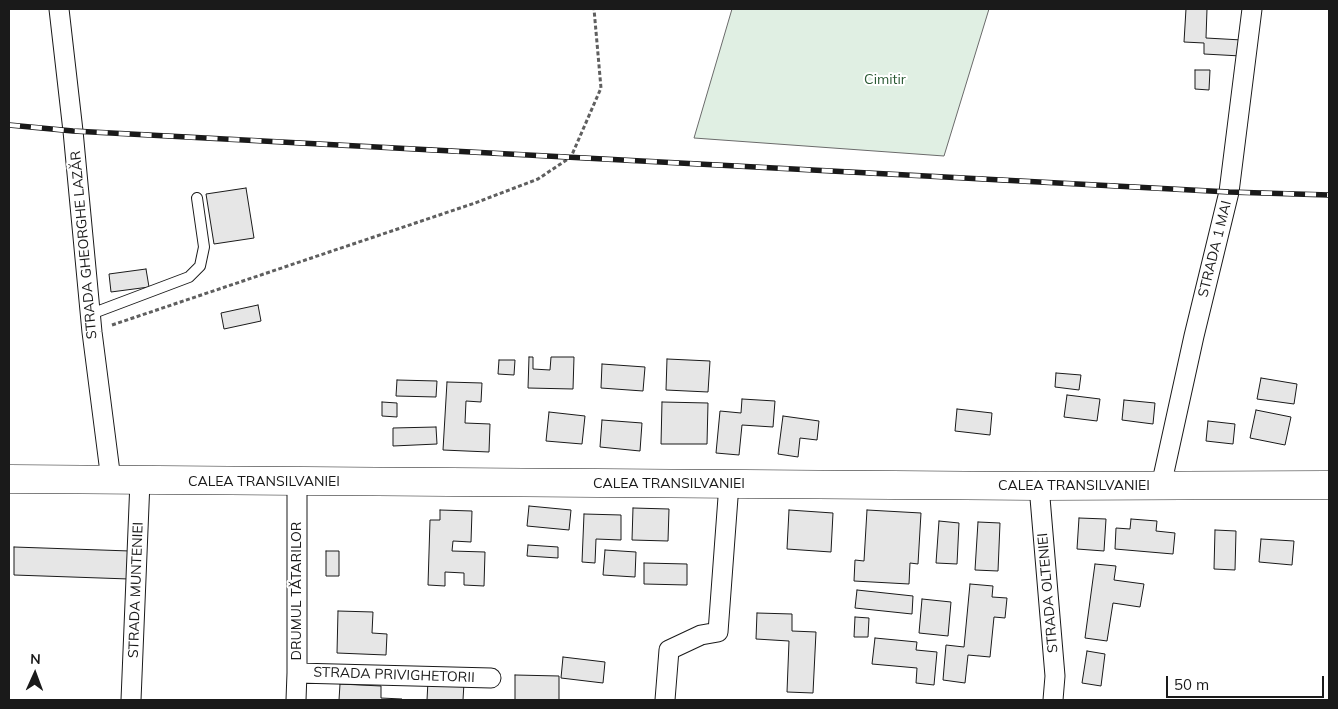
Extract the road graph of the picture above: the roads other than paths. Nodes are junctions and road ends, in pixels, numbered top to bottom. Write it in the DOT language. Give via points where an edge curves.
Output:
graph roads {
  1 [pos="59,9"];
  2 [pos="1252,9"];
  3 [pos="197,198"];
  4 [pos="91,323"];
  5 [pos="9,479"];
  6 [pos="111,480"];
  7 [pos="140,481"];
  8 [pos="297,482"];
  9 [pos="729,484"];
  10 [pos="1038,486"];
  11 [pos="1161,486"];
  12 [pos="1329,486"];
  13 [pos="297,672"];
  14 [pos="491,678"];
  15 [pos="131,700"];
  16 [pos="296,700"];
  17 [pos="665,700"];
  18 [pos="1053,700"];
  1 -- 4 [label="street, STRADA GHEORGHE LAZĂR" via="74,131"];
  2 -- 11 [label="street, STRADA 1 MAI" via="1229,192"];
  3 -- 4 [label="lane" via="204,247 200,266 189,277"];
  4 -- 6 [label="street, STRADA GHEORGHE LAZĂR"];
  5 -- 6 [label="highway, CALEA TRANSILVANIEI"];
  6 -- 7 [label="highway, CALEA TRANSILVANIEI"];
  7 -- 8 [label="highway, CALEA TRANSILVANIEI"];
  7 -- 15 [label="street, STRADA MUNTENIEI"];
  8 -- 9 [label="highway, CALEA TRANSILVANIEI"];
  8 -- 13 [label="street, DRUMUL TĂTARILOR"];
  9 -- 10 [label="highway, CALEA TRANSILVANIEI"];
  9 -- 17 [label="street" via="718,632 701,635 669,650"];
  10 -- 11 [label="highway, CALEA TRANSILVANIEI"];
  10 -- 18 [label="street, STRADA OLTENIEI" via="1055,676"];
  11 -- 12 [label="highway, CALEA TRANSILVANIEI"];
  13 -- 14 [label="street, STRADA PRIVIGHETORII"];
  13 -- 16 [label="street, DRUMUL TĂTARILOR"];
}
